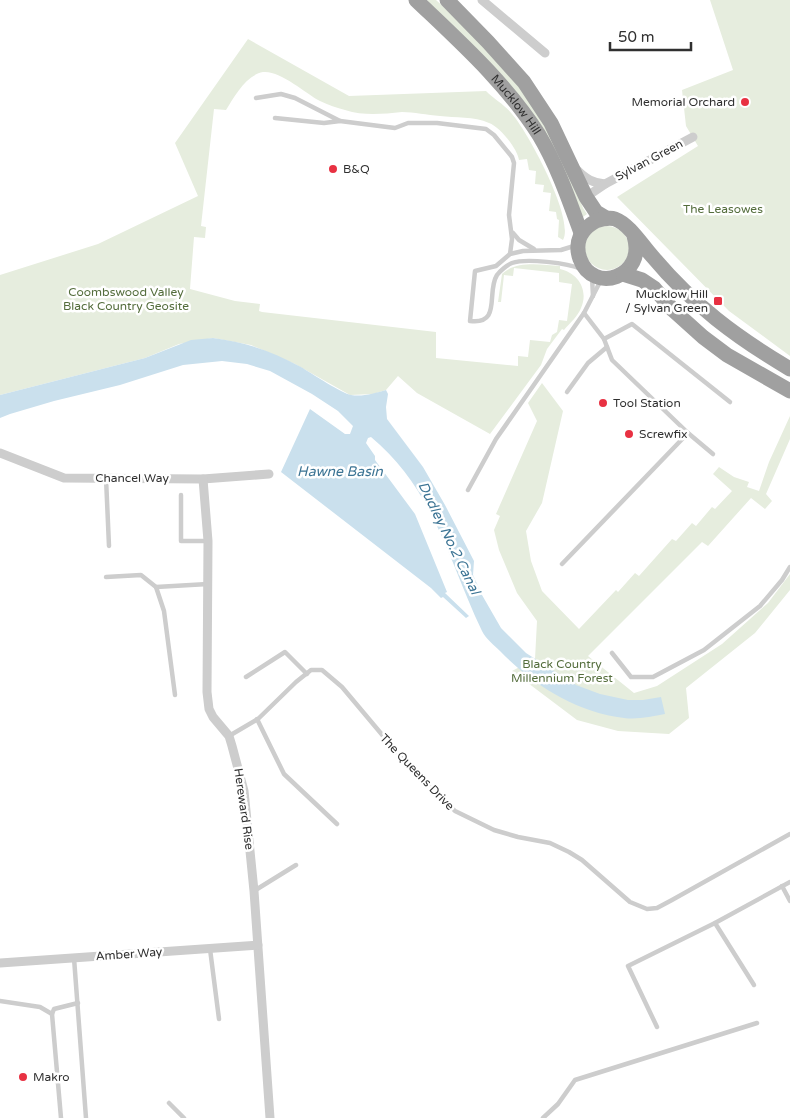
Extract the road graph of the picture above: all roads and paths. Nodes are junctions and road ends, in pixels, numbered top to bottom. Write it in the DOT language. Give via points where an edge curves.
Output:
graph roads {
  1 [pos="416,0"];
  2 [pos="447,0"];
  3 [pos="482,0"];
  4 [pos="545,53"];
  5 [pos="256,98"];
  6 [pos="275,118"];
  7 [pos="340,121"];
  8 [pos="693,137"];
  9 [pos="571,165"];
  10 [pos="605,184"];
  11 [pos="586,197"];
  12 [pos="606,218"];
  13 [pos="512,232"];
  14 [pos="634,236"];
  15 [pos="580,238"];
  16 [pos="536,250"];
  17 [pos="510,254"];
  18 [pos="623,274"];
  19 [pos="596,275"];
  20 [pos="593,296"];
  21 [pos="584,313"];
  22 [pos="604,339"];
  23 [pos="607,347"];
  24 [pos="790,369"];
  25 [pos="790,391"];
  26 [pos="567,392"];
  27 [pos="730,402"];
  28 [pos="688,433"];
  29 [pos="0,453"];
  30 [pos="713,454"];
  31 [pos="269,474"];
  32 [pos="106,478"];
  33 [pos="203,479"];
  34 [pos="468,490"];
  35 [pos="181,495"];
  36 [pos="208,541"];
  37 [pos="109,546"];
  38 [pos="562,564"];
  39 [pos="790,567"];
  40 [pos="106,577"];
  41 [pos="208,584"];
  42 [pos="156,587"];
  43 [pos="612,653"];
  44 [pos="307,674"];
  45 [pos="246,677"];
  46 [pos="175,695"];
  47 [pos="257,719"];
  48 [pos="228,736"];
  49 [pos="337,824"];
  50 [pos="790,834"];
  51 [pos="296,865"];
  52 [pos="790,882"];
  53 [pos="782,886"];
  54 [pos="254,892"];
  55 [pos="790,901"];
  56 [pos="715,922"];
  57 [pos="258,945"];
  58 [pos="210,949"];
  59 [pos="74,958"];
  60 [pos="0,963"];
  61 [pos="754,985"];
  62 [pos="0,1001"];
  63 [pos="78,1003"];
  64 [pos="52,1014"];
  65 [pos="219,1018"];
  66 [pos="757,1023"];
  67 [pos="657,1026"];
  68 [pos="169,1103"];
  69 [pos="61,1118"];
  70 [pos="86,1118"];
  71 [pos="184,1118"];
  72 [pos="270,1118"];
  73 [pos="543,1118"];
  1 -- 15 [label="highway, Mucklow Hill" via="496,78 520,107 544,145 563,186"];
  2 -- 9 [label="highway, Mucklow Hill" via="524,82 551,123"];
  3 -- 4 [label="street"];
  5 -- 7 [label="lane" via="281,94"];
  6 -- 7 [label="lane" via="324,123"];
  7 -- 13 [label="lane" via="395,128 408,123 437,123 490,131 514,163 509,215"];
  8 -- 10 [label="street, Sylvan Green"];
  9 -- 10 [label="street, Sylvan Green" via="588,180"];
  9 -- 11 [label="highway, Mucklow Hill"];
  10 -- 11 [label="street, Sylvan Green"];
  11 -- 12 [label="highway, Mucklow Hill" via="596,212"];
  12 -- 14 [label="highway, Mucklow Hill" via="624,224"];
  12 -- 15 [label="highway" via="587,226"];
  13 -- 16 [label="lane" via="518,240"];
  13 -- 17 [label="lane"];
  14 -- 18 [label="highway" via="636,256"];
  14 -- 24 [label="highway, Mucklow Hill" via="672,281 703,309"];
  15 -- 16 [label="lane" via="575,246 561,250"];
  15 -- 19 [label="highway, Mucklow Hill" via="578,252 582,262"];
  16 -- 17 [label="lane"];
  17 -- 19 [label="lane" via="496,266 475,271 470,321 487,318 495,279 512,263 562,264"];
  18 -- 19 [label="highway" via="611,279"];
  18 -- 25 [label="highway" via="654,288 673,310 727,355"];
  19 -- 20 [label="lane"];
  19 -- 20 [label="lane"];
  20 -- 21 [label="lane"];
  21 -- 22 [label="lane"];
  21 -- 34 [label="lane" via="496,439"];
  22 -- 23 [label="lane"];
  22 -- 27 [label="lane" via="632,324"];
  23 -- 26 [label="lane" via="588,363"];
  23 -- 28 [label="lane" via="612,360"];
  28 -- 30 [label="lane"];
  28 -- 38 [label="lane"];
  29 -- 32 [label="street, Chancel Way" via="64,478"];
  31 -- 33 [label="street, Chancel Way"];
  32 -- 33 [label="street, Chancel Way"];
  32 -- 37 [label="lane"];
  33 -- 36 [label="street, Hereward Rise"];
  35 -- 36 [label="lane" via="181,541"];
  36 -- 41 [label="street, Hereward Rise"];
  39 -- 43 [label="lane" via="760,606 704,650 654,677 631,677"];
  40 -- 42 [label="lane" via="142,575"];
  41 -- 42 [label="lane"];
  41 -- 48 [label="street, Hereward Rise" via="206,692 213,717"];
  42 -- 46 [label="lane" via="164,611"];
  44 -- 45 [label="lane" via="285,652"];
  44 -- 47 [label="lane"];
  44 -- 50 [label="lane, The Queens Drive" via="311,670 327,673 405,762 455,811 494,830 550,843 569,852 630,902 647,908 656,908 672,900"];
  47 -- 48 [label="lane"];
  47 -- 49 [label="lane" via="284,774"];
  48 -- 54 [label="street, Hereward Rise" via="244,791"];
  51 -- 54 [label="lane"];
  52 -- 53 [label="lane"];
  53 -- 55 [label="lane"];
  53 -- 56 [label="lane"];
  54 -- 57 [label="street, Hereward Rise"];
  56 -- 61 [label="lane"];
  56 -- 67 [label="lane" via="628,966"];
  57 -- 58 [label="street, Amber Way"];
  57 -- 72 [label="street, Hereward Rise"];
  58 -- 59 [label="street, Amber Way"];
  58 -- 65 [label="lane"];
  59 -- 60 [label="street, Amber Way"];
  59 -- 63 [label="lane"];
  62 -- 64 [label="lane" via="40,1007"];
  63 -- 64 [label="lane" via="54,1009"];
  63 -- 70 [label="lane"];
  64 -- 69 [label="lane"];
  66 -- 73 [label="lane" via="575,1080"];
  68 -- 71 [label="lane"];
}
